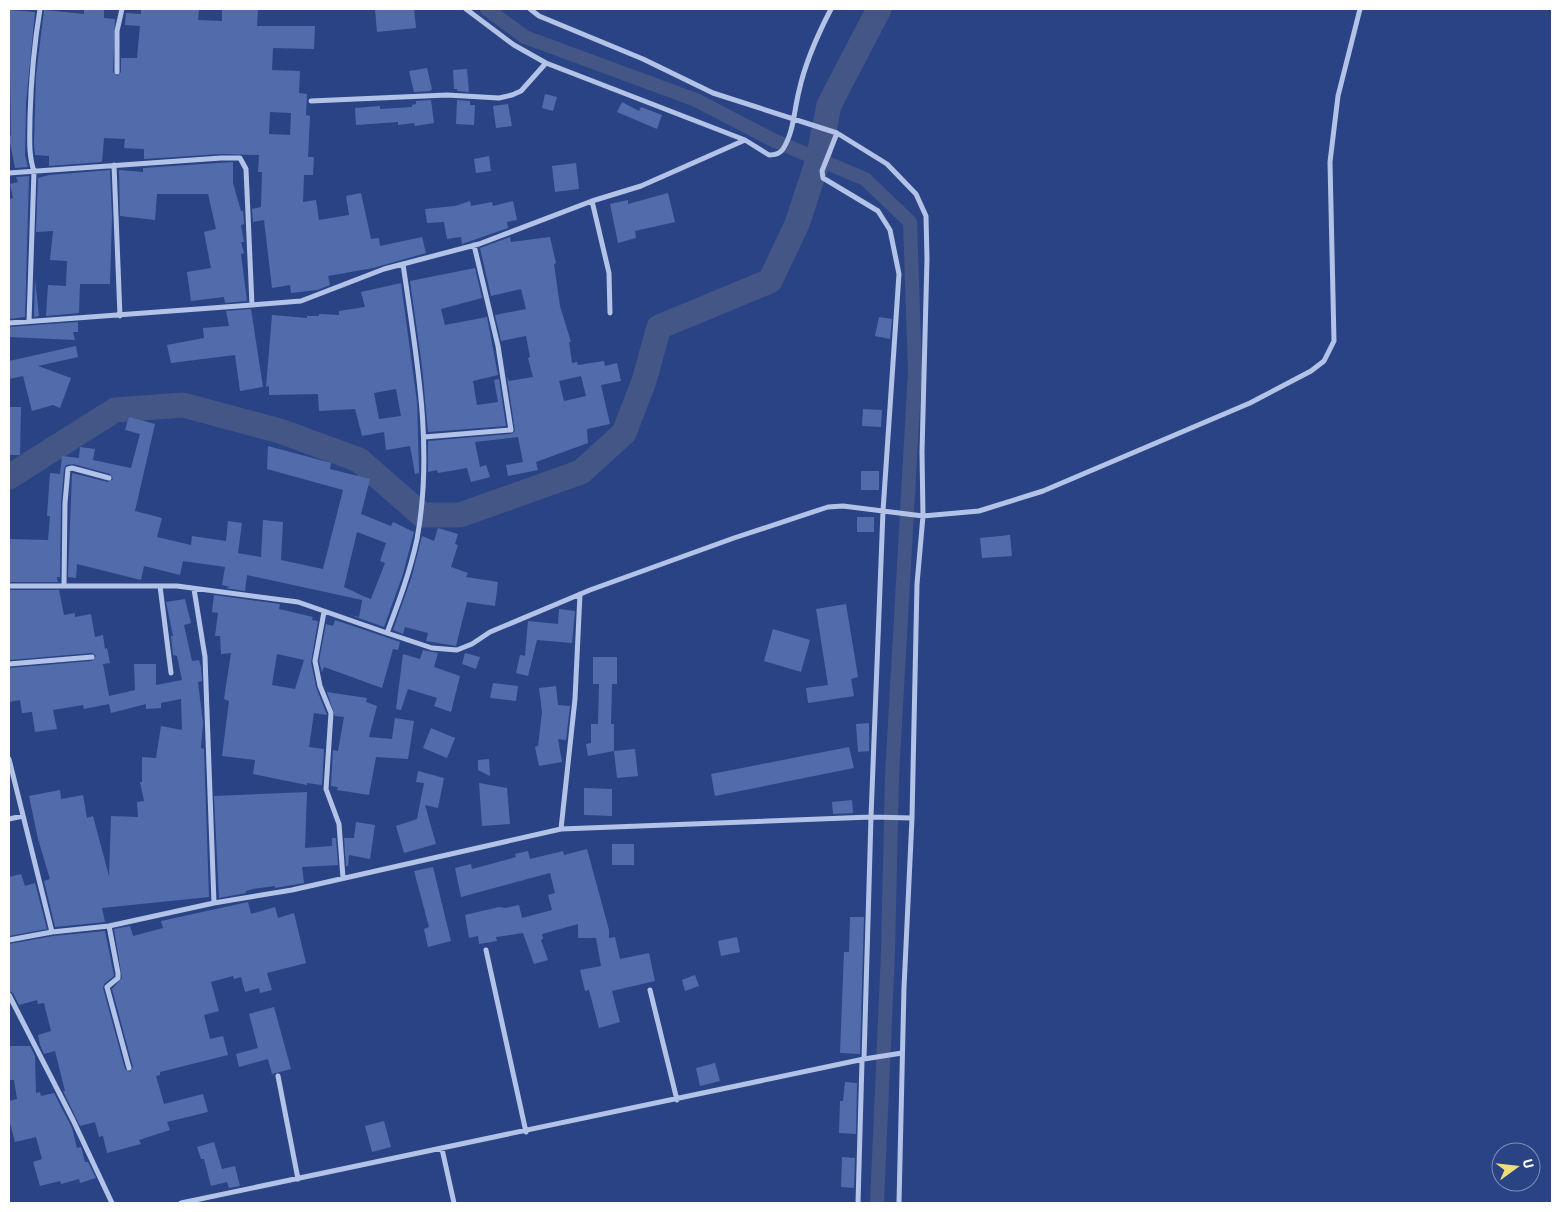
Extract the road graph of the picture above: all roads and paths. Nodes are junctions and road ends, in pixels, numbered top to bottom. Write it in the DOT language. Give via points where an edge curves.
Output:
graph roads {
  1 [pos="40,9"];
  2 [pos="122,9"];
  3 [pos="466,9"];
  4 [pos="530,9"];
  5 [pos="831,9"];
  6 [pos="1360,9"];
  7 [pos="546,63"];
  8 [pos="117,72"];
  9 [pos="311,101"];
  10 [pos="793,122"];
  11 [pos="834,132"];
  12 [pos="745,140"];
  13 [pos="114,165"];
  14 [pos="34,171"];
  15 [pos="9,173"];
  16 [pos="592,201"];
  17 [pos="474,246"];
  18 [pos="403,264"];
  19 [pos="252,305"];
  20 [pos="610,313"];
  21 [pos="120,316"];
  22 [pos="28,322"];
  23 [pos="9,323"];
  24 [pos="424,437"];
  25 [pos="109,478"];
  26 [pos="883,511"];
  27 [pos="923,516"];
  28 [pos="64,585"];
  29 [pos="9,586"];
  30 [pos="160,586"];
  31 [pos="194,589"];
  32 [pos="580,594"];
  33 [pos="324,612"];
  34 [pos="387,632"];
  35 [pos="92,658"];
  36 [pos="9,664"];
  37 [pos="171,673"];
  38 [pos="9,759"];
  39 [pos="23,816"];
  40 [pos="873,817"];
  41 [pos="909,818"];
  42 [pos="9,819"];
  43 [pos="561,829"];
  44 [pos="343,878"];
  45 [pos="214,903"];
  46 [pos="109,926"];
  47 [pos="52,932"];
  48 [pos="9,940"];
  49 [pos="486,950"];
  50 [pos="650,990"];
  51 [pos="9,995"];
  52 [pos="902,1053"];
  53 [pos="865,1060"];
  54 [pos="129,1068"];
  55 [pos="278,1076"];
  56 [pos="677,1100"];
  57 [pos="526,1132"];
  58 [pos="442,1149"];
  59 [pos="298,1179"];
  60 [pos="112,1203"];
  61 [pos="181,1203"];
  62 [pos="454,1203"];
  63 [pos="858,1203"];
  64 [pos="899,1203"];
  1 -- 14 [label="street" via="31,87 30,155"];
  2 -- 8 [label="street" via="117,31"];
  3 -- 7 [label="street" via="514,45"];
  4 -- 10 [label="street" via="539,16 643,59 713,93"];
  5 -- 10 [label="street" via="799,89"];
  6 -- 27 [label="street" via="1338,96 1330,162 1334,341 1324,361 1250,403 1043,491 979,511"];
  7 -- 9 [label="street" via="512,96 447,95"];
  7 -- 12 [label="street"];
  10 -- 11 [label="street" via="804,122"];
  10 -- 12 [label="street" via="782,150 769,155"];
  11 -- 26 [label="street" via="822,171 823,178 878,211 890,230 899,274"];
  11 -- 27 [label="street" via="887,164 916,194 926,216"];
  12 -- 16 [label="street" via="641,186"];
  13 -- 14 [label="street"];
  13 -- 19 [label="street" via="240,158 246,169"];
  13 -- 21 [label="street"];
  14 -- 15 [label="street"];
  14 -- 22 [label="street"];
  16 -- 17 [label="street"];
  16 -- 20 [label="street" via="609,273"];
  17 -- 18 [label="street"];
  17 -- 24 [label="street" via="498,346 511,430"];
  18 -- 19 [label="street" via="301,301"];
  18 -- 24 [label="street"];
  19 -- 21 [label="street"];
  21 -- 22 [label="street"];
  22 -- 23 [label="street"];
  24 -- 34 [label="street" via="419,525 403,593"];
  25 -- 28 [label="street" via="68,469"];
  26 -- 27 [label="street"];
  26 -- 32 [label="street" via="828,507"];
  26 -- 40 [label="street"];
  27 -- 41 [label="street" via="917,584"];
  28 -- 29 [label="street"];
  28 -- 30 [label="street"];
  30 -- 31 [label="street"];
  30 -- 37 [label="street"];
  31 -- 33 [label="street" via="298,602"];
  31 -- 45 [label="street" via="205,657"];
  32 -- 34 [label="street" via="490,632 457,650 432,648"];
  32 -- 43 [label="street" via="575,699"];
  33 -- 34 [label="street"];
  33 -- 44 [label="street" via="315,661 330,713 326,789 338,824"];
  35 -- 36 [label="street"];
  38 -- 39 [label="street"];
  39 -- 42 [label="street"];
  39 -- 47 [label="street"];
  40 -- 41 [label="street"];
  40 -- 43 [label="street"];
  40 -- 53 [label="street"];
  41 -- 52 [label="street"];
  43 -- 44 [label="street"];
  44 -- 45 [label="street"];
  45 -- 46 [label="street"];
  46 -- 47 [label="street"];
  46 -- 54 [label="street" via="118,978 107,987"];
  47 -- 48 [label="street"];
  49 -- 57 [label="street"];
  50 -- 56 [label="street"];
  51 -- 60 [label="street"];
  52 -- 53 [label="street"];
  52 -- 64 [label="street"];
  53 -- 56 [label="street"];
  53 -- 63 [label="street"];
  55 -- 59 [label="street"];
  56 -- 57 [label="street"];
  57 -- 58 [label="street"];
  58 -- 59 [label="street"];
  58 -- 62 [label="street"];
  59 -- 61 [label="street"];
}
